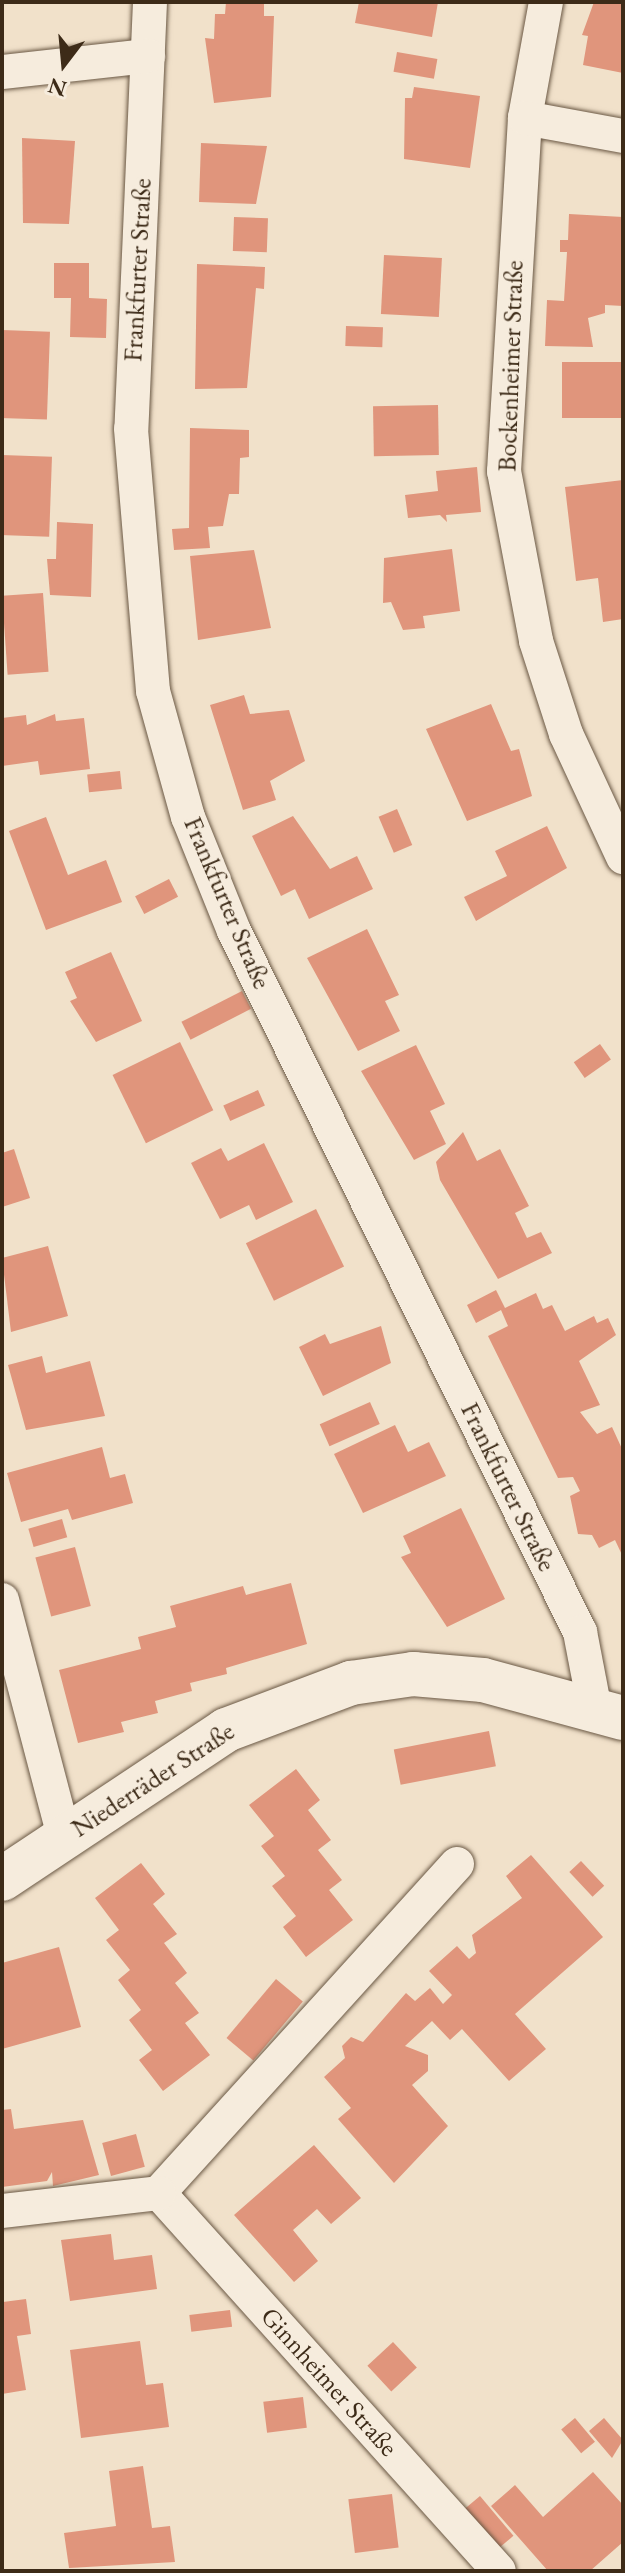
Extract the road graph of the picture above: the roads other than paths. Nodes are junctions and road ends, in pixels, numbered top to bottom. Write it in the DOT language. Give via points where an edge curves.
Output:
graph roads {
  1 [pos="150,2"];
  2 [pos="546,2"];
  3 [pos="148,56"];
  4 [pos="2,72"];
  5 [pos="525,118"];
  6 [pos="623,136"];
  7 [pos="623,857"];
  8 [pos="2,1600"];
  9 [pos="608,1711"];
  10 [pos="64,1837"];
  11 [pos="457,1864"];
  12 [pos="2,1879"];
  13 [pos="159,2193"];
  14 [pos="2,2211"];
  15 [pos="499,2571"];
  1 -- 3 [label="street, Frankfurter Straße"];
  2 -- 5 [label="street, Bockenheimer Straße"];
  3 -- 4 [label="street"];
  3 -- 9 [label="street, Frankfurter Straße" via="131,429 138,580 157,705 188,817 234,931 580,1632"];
  5 -- 6 [label="street"];
  5 -- 7 [label="street, Bockenheimer Straße" via="504,471 536,641 566,734"];
  8 -- 10 [label="street"];
  9 -- 10 [label="street, Niederräder Straße" via="483,1680 413,1674 351,1683 226,1730"];
  10 -- 12 [label="street, Niederräder Straße"];
  11 -- 13 [label="street"];
  13 -- 14 [label="street"];
  13 -- 15 [label="street, Ginnheimer Straße"];
}
